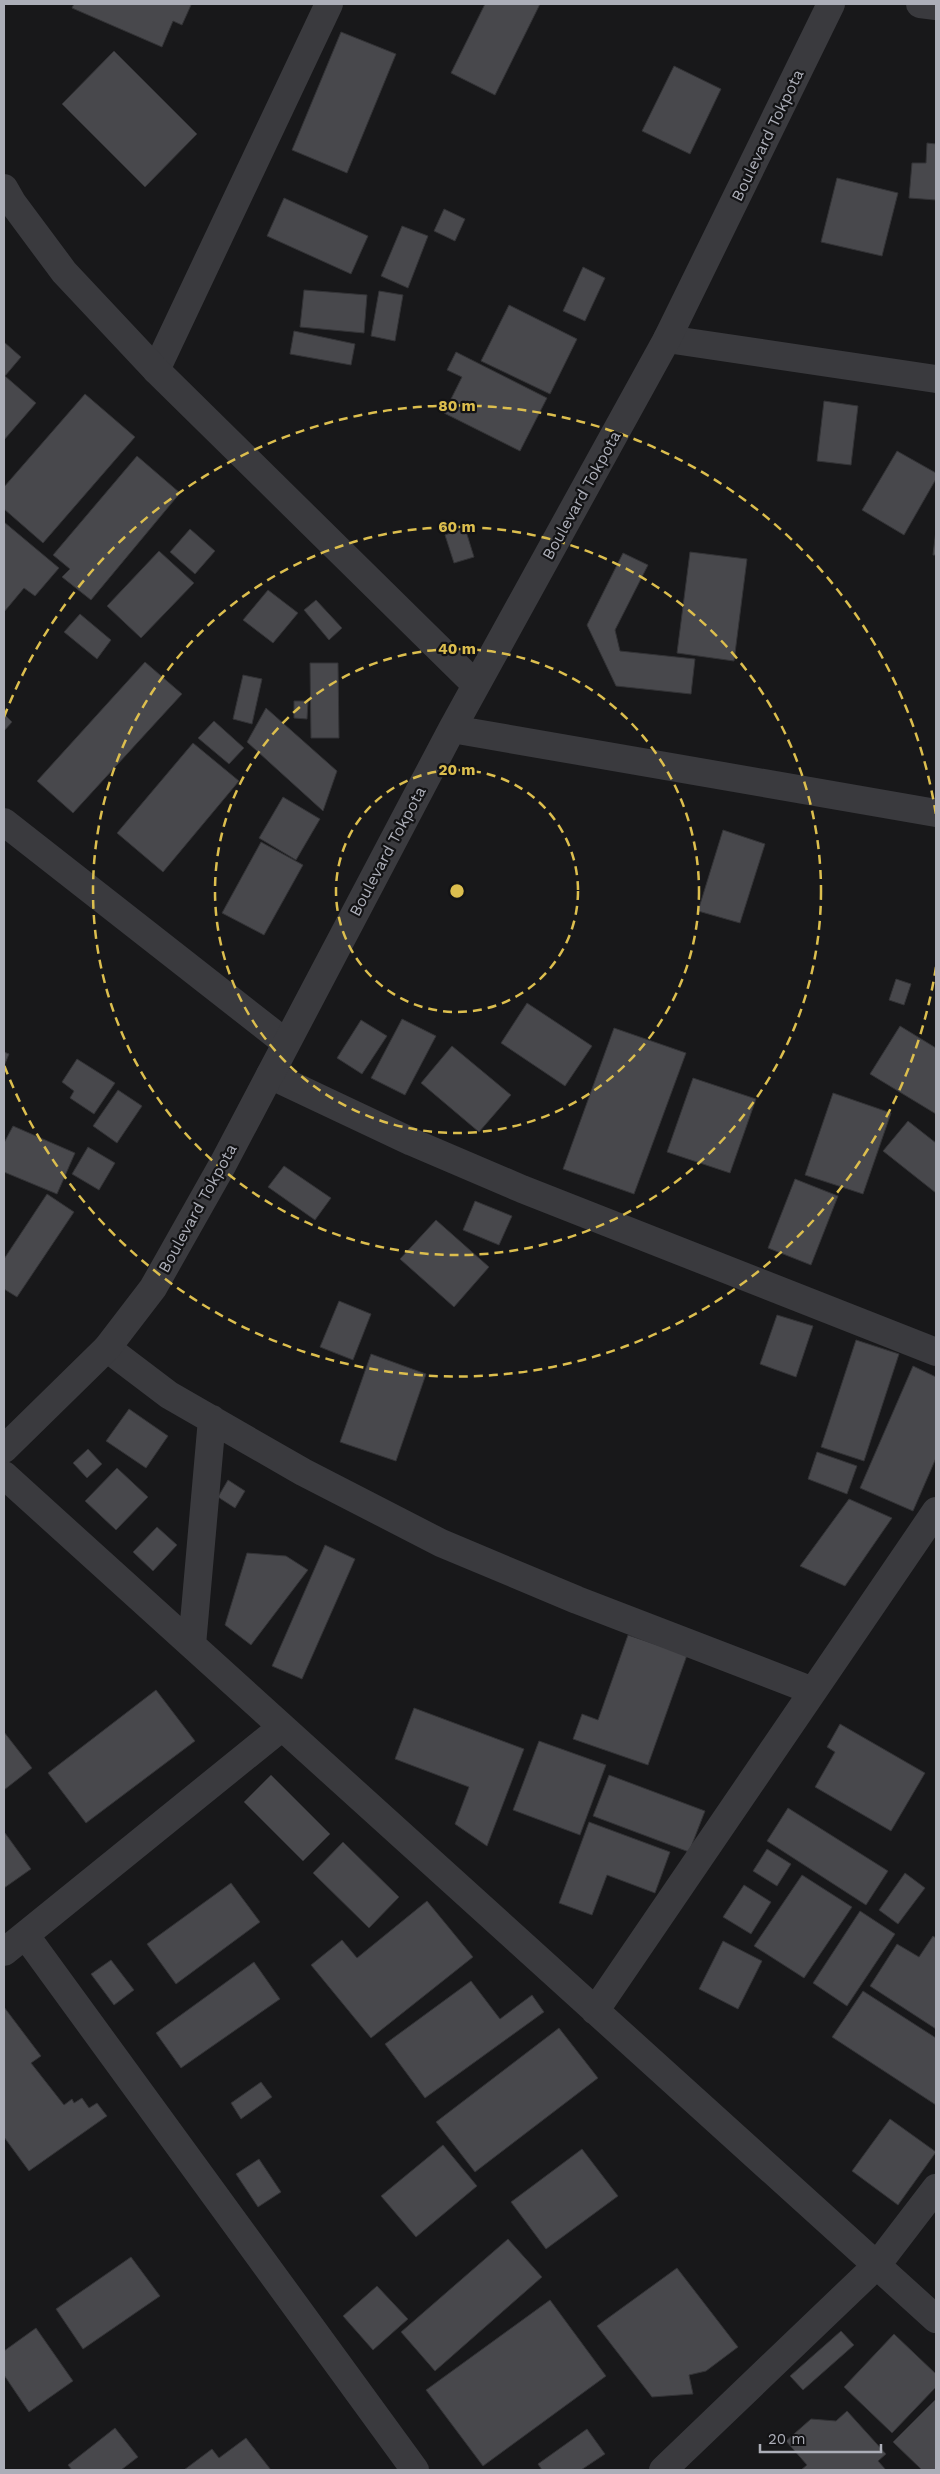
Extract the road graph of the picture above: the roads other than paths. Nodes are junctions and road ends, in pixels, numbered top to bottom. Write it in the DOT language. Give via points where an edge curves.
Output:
graph roads {
  1 [pos="329,4"];
  2 [pos="831,4"];
  3 [pos="920,4"];
  4 [pos="936,6"];
  5 [pos="4,188"];
  6 [pos="667,340"];
  7 [pos="156,370"];
  8 [pos="936,379"];
  9 [pos="476,685"];
  10 [pos="452,729"];
  11 [pos="936,813"];
  12 [pos="4,822"];
  13 [pos="286,1043"];
  14 [pos="270,1075"];
  15 [pos="107,1348"];
  16 [pos="936,1352"];
  17 [pos="212,1419"];
  18 [pos="4,1449"];
  19 [pos="4,1475"];
  20 [pos="936,1511"];
  21 [pos="192,1645"];
  22 [pos="813,1691"];
  23 [pos="282,1727"];
  24 [pos="26,1936"];
  25 [pos="4,1952"];
  26 [pos="595,2011"];
  27 [pos="936,2188"];
  28 [pos="877,2265"];
  29 [pos="936,2319"];
  30 [pos="415,2470"];
  31 [pos="662,2470"];
  1 -- 7 [label="street"];
  2 -- 6 [label="street, Boulevard Tokpota"];
  3 -- 4 [label="street"];
  5 -- 7 [label="street" via="64,272"];
  6 -- 8 [label="street"];
  6 -- 9 [label="street, Boulevard Tokpota"];
  7 -- 9 [label="street"];
  9 -- 10 [label="street, Boulevard Tokpota"];
  10 -- 11 [label="street"];
  10 -- 13 [label="street, Boulevard Tokpota"];
  12 -- 13 [label="street"];
  13 -- 14 [label="street, Boulevard Tokpota"];
  14 -- 15 [label="street, Boulevard Tokpota" via="153,1288"];
  14 -- 16 [label="street" via="412,1142 522,1189"];
  15 -- 17 [label="street" via="169,1395"];
  15 -- 18 [label="street, Boulevard Tokpota"];
  17 -- 21 [label="street"];
  17 -- 22 [label="street" via="303,1472 441,1544"];
  19 -- 21 [label="street"];
  20 -- 22 [label="street"];
  21 -- 23 [label="street"];
  22 -- 26 [label="street"];
  23 -- 24 [label="street"];
  23 -- 26 [label="street"];
  24 -- 25 [label="street"];
  24 -- 30 [label="street"];
  26 -- 28 [label="street"];
  27 -- 28 [label="street"];
  28 -- 29 [label="street"];
  28 -- 31 [label="street"];
}
